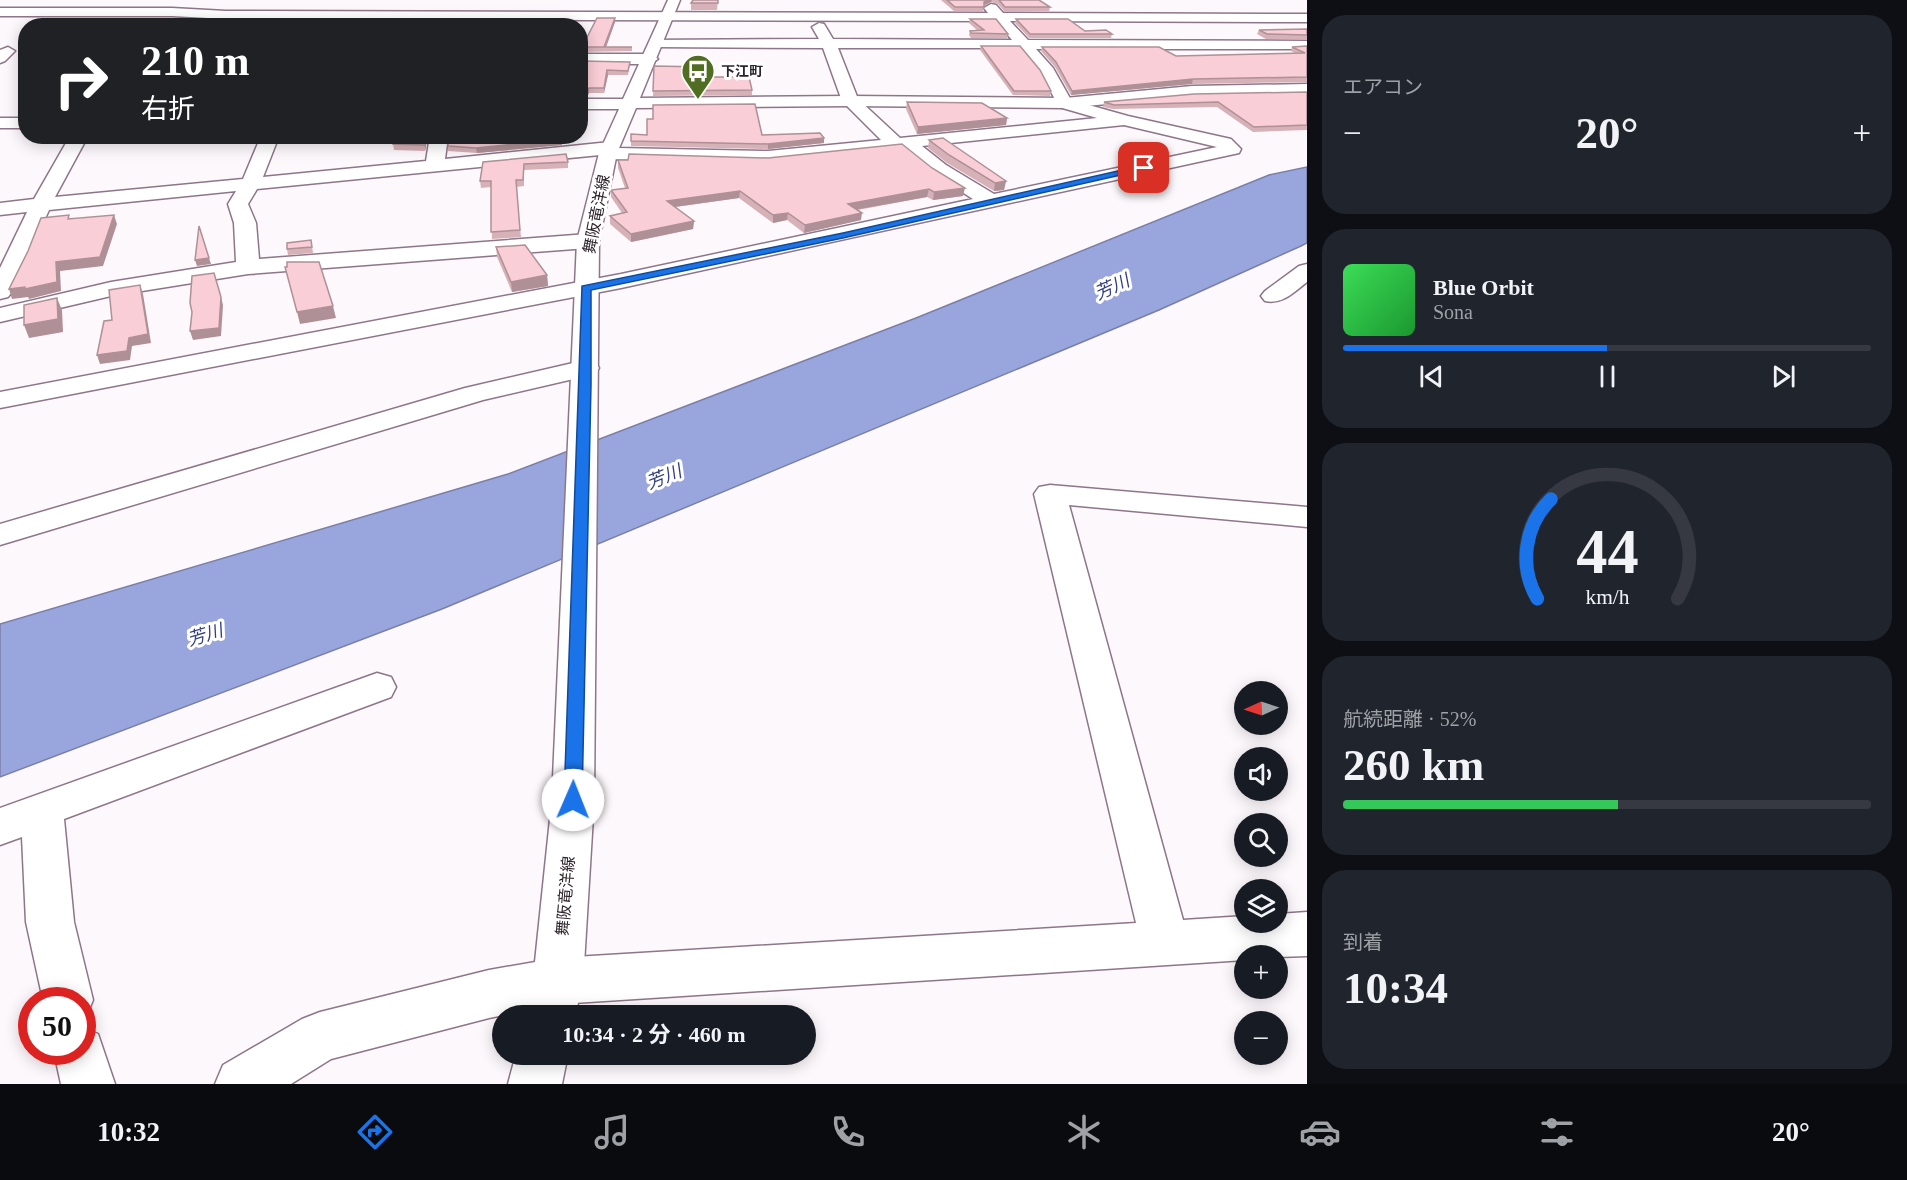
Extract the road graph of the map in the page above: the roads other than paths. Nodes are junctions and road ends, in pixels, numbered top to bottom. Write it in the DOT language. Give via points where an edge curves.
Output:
graph roads {
  1 [pos="240,0"];
  2 [pos="474,0"];
  3 [pos="808,0"];
  4 [pos="984,0"];
  5 [pos="1196,6"];
  6 [pos="671,8"];
  7 [pos="0,12"];
  8 [pos="91,12"];
  9 [pos="467,15"];
  10 [pos="813,16"];
  11 [pos="999,17"];
  12 [pos="84,18"];
  13 [pos="204,18"];
  14 [pos="223,18"];
  15 [pos="344,18"];
  16 [pos="470,18"];
  17 [pos="1214,18"];
  18 [pos="1307,18"];
  19 [pos="829,44"];
  20 [pos="1025,44"];
  21 [pos="1253,45"];
  22 [pos="1307,45"];
  23 [pos="653,51"];
  24 [pos="588,58"];
  25 [pos="1307,89"];
  26 [pos="850,101"];
  27 [pos="632,102"];
  28 [pos="1065,103"];
  29 [pos="588,104"];
  30 [pos="1124,120"];
  31 [pos="0,123"];
  32 [pos="18,123"];
  33 [pos="900,143"];
  34 [pos="75,144"];
  35 [pos="267,144"];
  36 [pos="438,144"];
  37 [pos="609,151"];
  38 [pos="435,166"];
  39 [pos="251,183"];
  40 [pos="991,201"];
  41 [pos="41,205"];
  42 [pos="0,209"];
  43 [pos="588,241"];
  44 [pos="248,267"];
  45 [pos="1307,271"];
  46 [pos="586,288"];
  47 [pos="0,292"];
  48 [pos="1273,296"];
  49 [pos="0,315"];
  50 [pos="586,376"];
  51 [pos="0,400"];
  52 [pos="1307,517"];
  53 [pos="0,534"];
  54 [pos="376,687"];
  55 [pos="42,810"];
  56 [pos="0,827"];
  57 [pos="1307,934"];
  58 [pos="1165,942"];
  59 [pos="65,987"];
  60 [pos="554,998"];
  61 [pos="83,1065"];
  62 [pos="539,1065"];
  63 [pos="88,1084"];
  64 [pos="242,1084"];
  65 [pos="535,1084"];
  1 -- 14 [label="street"];
  2 -- 9 [label="street"];
  3 -- 10 [label="street"];
  4 -- 11 [label="street"];
  5 -- 17 [label="street"];
  6 -- 9 [label="street"];
  6 -- 10 [label="street"];
  6 -- 23 [label="street, 舞阪竜洋線"];
  7 -- 8 [label="street"];
  8 -- 12 [label="street"];
  8 -- 13 [label="street" via="172,12"];
  9 -- 15 [label="street"];
  9 -- 16 [label="street"];
  10 -- 11 [label="street"];
  10 -- 19 [label="street"];
  11 -- 17 [label="street"];
  11 -- 20 [label="street"];
  17 -- 18 [label="street"];
  17 -- 21 [label="street"];
  19 -- 20 [label="street"];
  19 -- 23 [label="street"];
  19 -- 26 [label="street"];
  20 -- 21 [label="street"];
  20 -- 28 [label="street" via="1048,71"];
  21 -- 22 [label="street"];
  23 -- 24 [label="street"];
  23 -- 27 [label="street, 舞阪竜洋線"];
  25 -- 28 [label="street" via="1192,91"];
  26 -- 27 [label="street"];
  26 -- 28 [label="street"];
  26 -- 33 [label="street"];
  27 -- 29 [label="street"];
  27 -- 37 [label="street, 舞阪竜洋線"];
  28 -- 30 [label="street"];
  30 -- 33 [label="street"];
  30 -- 40 [label="street" via="1225,144 1232,149"];
  31 -- 32 [label="street"];
  33 -- 37 [label="street" via="768,157"];
  33 -- 40 [label="street"];
  34 -- 41 [label="street"];
  35 -- 39 [label="street"];
  36 -- 38 [label="street"];
  37 -- 38 [label="street"];
  37 -- 43 [label="street, 舞阪竜洋線"];
  38 -- 39 [label="street"];
  39 -- 41 [label="street"];
  39 -- 44 [label="street" via="238,204 245,223"];
  40 -- 46 [label="street"];
  41 -- 42 [label="street"];
  41 -- 47 [label="street"];
  43 -- 44 [label="street"];
  43 -- 46 [label="street, 舞阪竜洋線"];
  44 -- 49 [label="street" via="111,289"];
  45 -- 48 [label="street"];
  46 -- 50 [label="street, 舞阪竜洋線"];
  46 -- 51 [label="street"];
  50 -- 53 [label="street" via="475,394"];
  50 -- 60 [label="street, 舞阪竜洋線" via="573,800"];
  52 -- 58 [label="street" via="1050,494"];
  54 -- 55 [label="street"];
  55 -- 56 [label="street"];
  55 -- 59 [label="street" via="50,922"];
  57 -- 58 [label="street"];
  58 -- 60 [label="street"];
  60 -- 64 [label="street" via="489,994 320,1036"];
  61 -- 63 [label="street"];
  62 -- 65 [label="street"];
}
